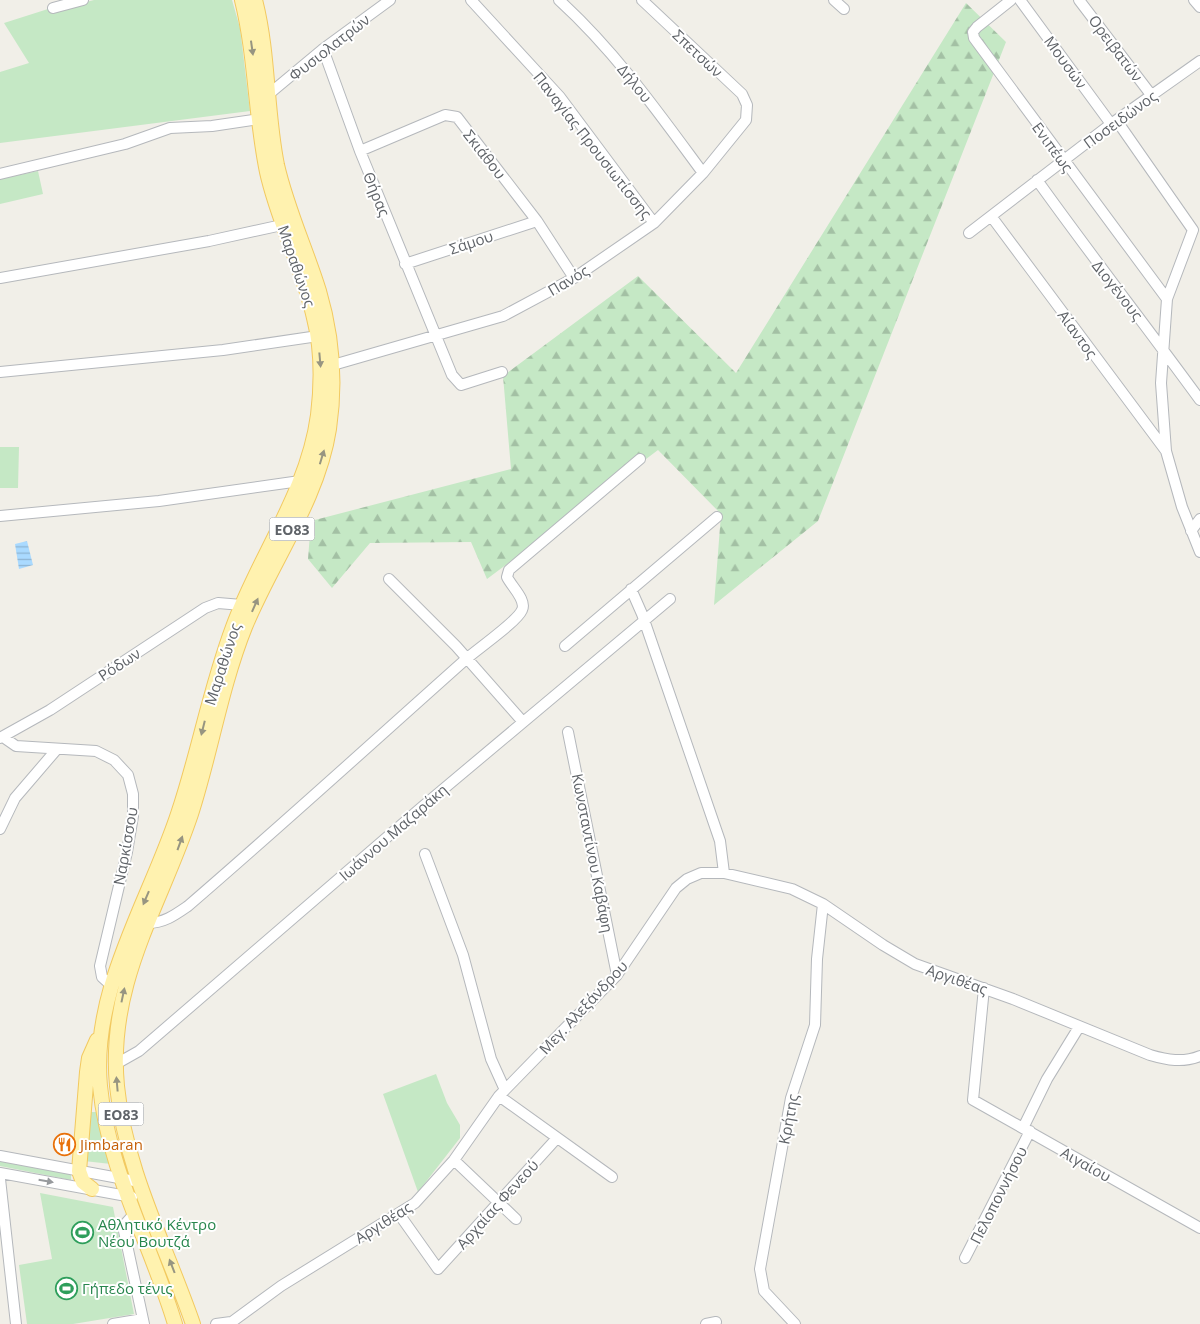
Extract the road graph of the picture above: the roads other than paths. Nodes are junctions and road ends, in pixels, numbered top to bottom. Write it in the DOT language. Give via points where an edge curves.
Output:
graph roads {
  1 [pos="84,0"];
  2 [pos="242,0"];
  3 [pos="254,0"];
  4 [pos="390,0"];
  5 [pos="470,0"];
  6 [pos="559,0"];
  7 [pos="642,0"];
  8 [pos="834,0"];
  9 [pos="1011,0"];
  10 [pos="1020,0"];
  11 [pos="1079,0"];
  12 [pos="1194,0"];
  13 [pos="1200,7"];
  14 [pos="53,8"];
  15 [pos="844,9"];
  16 [pos="323,49"];
  17 [pos="1200,61"];
  18 [pos="269,94"];
  19 [pos="1152,96"];
  20 [pos="748,110"];
  21 [pos="259,119"];
  22 [pos="1114,122"];
  23 [pos="360,151"];
  24 [pos="1063,160"];
  25 [pos="703,173"];
  26 [pos="0,174"];
  27 [pos="1037,180"];
  28 [pos="991,216"];
  29 [pos="537,221"];
  30 [pos="654,223"];
  31 [pos="282,225"];
  32 [pos="969,234"];
  33 [pos="405,264"];
  34 [pos="0,278"];
  35 [pos="574,278"];
  36 [pos="1167,299"];
  37 [pos="318,336"];
  38 [pos="435,337"];
  39 [pos="1164,348"];
  40 [pos="333,365"];
  41 [pos="0,372"];
  42 [pos="502,372"];
  43 [pos="1200,400"];
  44 [pos="1166,451"];
  45 [pos="640,459"];
  46 [pos="300,481"];
  47 [pos="0,516"];
  48 [pos="717,517"];
  49 [pos="1200,519"];
  50 [pos="1191,532"];
  51 [pos="1200,552"];
  52 [pos="388,579"];
  53 [pos="631,589"];
  54 [pos="670,599"];
  55 [pos="242,605"];
  56 [pos="643,620"];
  57 [pos="565,646"];
  58 [pos="466,658"];
  59 [pos="523,722"];
  60 [pos="568,732"];
  61 [pos="1,738"];
  62 [pos="57,749"];
  63 [pos="0,829"];
  64 [pos="425,854"];
  65 [pos="724,873"];
  66 [pos="823,904"];
  67 [pos="148,923"];
  68 [pos="618,975"];
  69 [pos="112,986"];
  70 [pos="984,988"];
  71 [pos="1079,1027"];
  72 [pos="102,1028"];
  73 [pos="1200,1056"];
  74 [pos="116,1064"];
  75 [pos="502,1093"];
  76 [pos="1026,1129"];
  77 [pos="557,1138"];
  78 [pos="0,1156"];
  79 [pos="454,1160"];
  80 [pos="79,1171"];
  81 [pos="0,1173"];
  82 [pos="612,1177"];
  83 [pos="0,1179"];
  84 [pos="122,1179"];
  85 [pos="140,1182"];
  86 [pos="92,1189"];
  87 [pos="128,1196"];
  88 [pos="147,1199"];
  89 [pos="497,1203"];
  90 [pos="134,1214"];
  91 [pos="399,1214"];
  92 [pos="516,1219"];
  93 [pos="1200,1228"];
  94 [pos="965,1258"];
  95 [pos="144,1321"];
  96 [pos="230,1323"];
  97 [pos="16,1324"];
  98 [pos="113,1324"];
  99 [pos="175,1324"];
  100 [pos="193,1324"];
  101 [pos="216,1324"];
  102 [pos="795,1324"];
  1 -- 14 [label="street"];
  2 -- 21 [label="main road, Μαραθώνος / ΕΟ83, one-way" via="252,48"];
  3 -- 18 [label="main road, Μαραθώνος / ΕΟ83" via="262,32"];
  4 -- 16 [label="street, Φυσιολατρών"];
  5 -- 30 [label="street, Παναγίας Προυσιωτίσσης" via="560,98"];
  6 -- 25 [label="street, Δήλου" via="589,27 634,80"];
  7 -- 20 [label="street, Σπετσών" via="742,94"];
  8 -- 15 [label="street"];
  9 -- 24 [label="street, Ενιπέως" via="977,26 974,38"];
  10 -- 22 [label="street, Μουσών"];
  11 -- 19 [label="street, Ορειβατών"];
  12 -- 13 [label="street"];
  16 -- 18 [label="street, Φυσιολατρών"];
  16 -- 23 [label="street, Θήρας"];
  17 -- 19 [label="street, Ποσειδώνος"];
  18 -- 40 [label="main road, Μαραθώνος / ΕΟ83" via="277,164 320,295"];
  19 -- 22 [label="street, Ποσειδώνος"];
  20 -- 25 [label="street, Πανός" via="746,120"];
  21 -- 26 [label="street" via="170,128 125,144"];
  21 -- 31 [label="main road, Μαραθώνος / ΕΟ83" via="266,166"];
  22 -- 24 [label="street, Ποσειδώνος"];
  22 -- 36 [label="street, Μουσών" via="1193,230"];
  23 -- 29 [label="street, Σκιάθου" via="451,115 457,118"];
  23 -- 33 [label="street, Θήρας"];
  24 -- 27 [label="street, Ποσειδώνος"];
  24 -- 36 [label="street, Ενιπέως"];
  25 -- 30 [label="street, Πανός"];
  27 -- 28 [label="street, Ποσειδώνος"];
  27 -- 39 [label="street, Διογένους" via="1099,267"];
  28 -- 32 [label="street, Ποσειδώνος"];
  28 -- 44 [label="street, Αίαντος"];
  29 -- 33 [label="street, Σάμου"];
  29 -- 35 [label="street, Σκιάθου"];
  30 -- 35 [label="street, Πανός"];
  31 -- 34 [label="street"];
  31 -- 37 [label="main road, Μαραθώνος / ΕΟ83" via="309,296"];
  33 -- 38 [label="street, Θήρας"];
  35 -- 38 [label="street, Πανός" via="503,316"];
  36 -- 39 [label="street"];
  37 -- 41 [label="street" via="224,350"];
  37 -- 46 [label="main road, Μαραθώνος / ΕΟ83, one-way" via="321,366 318,412"];
  38 -- 40 [label="street, Πανός"];
  38 -- 42 [label="street, Θήρας" via="445,353 452,375 461,384"];
  39 -- 43 [label="street, Διογένους"];
  39 -- 44 [label="street" via="1162,383"];
  67 -- 40 [label="main road, Μαραθώνος / ΕΟ83, one-way" via="191,813 244,630 316,476 328,433"];
  44 -- 50 [label="street"];
  45 -- 58 [label="street" via="509,570 507,577 519,596 522,610"];
  46 -- 47 [label="street" via="159,501"];
  46 -- 55 [label="main road, Μαραθώνος / ΕΟ83"];
  48 -- 53 [label="street"];
  49 -- 50 [label="street"];
  50 -- 51 [label="street"];
  52 -- 58 [label="street"];
  53 -- 56 [label="street"];
  53 -- 57 [label="street"];
  54 -- 56 [label="street, Ιωάννου Μαζαράκη"];
  55 -- 61 [label="street, Ρόδων" via="218,603 205,608 50,710"];
  55 -- 69 [label="main road, Μαραθώνος / ΕΟ83, one-way" via="218,668 179,811"];
  56 -- 59 [label="street, Ιωάννου Μαζαράκη"];
  56 -- 65 [label="street" via="720,841"];
  58 -- 59 [label="street"];
  58 -- 67 [label="street" via="188,906 166,920"];
  59 -- 74 [label="street, Ιωάννου Μαζαράκη" via="139,1051"];
  60 -- 68 [label="street, Κωνσταντίνου Καβάφη"];
  61 -- 62 [label="street, Ναρκίσσου" via="16,746"];
  62 -- 63 [label="street" via="15,798"];
  62 -- 69 [label="street, Ναρκίσσου" via="96,751 114,760 128,775 133,794 127,852 100,966 102,977"];
  64 -- 75 [label="street" via="463,955"];
  65 -- 66 [label="street, Αργιθέας" via="792,889"];
  65 -- 68 [label="street, Μεγ. Αλεξάνδρου" via="687,878 676,888"];
  66 -- 70 [label="street, Αργιθέας" via="915,964"];
  66 -- 102 [label="street, Κρήτης" via="816,959 815,1025 791,1098 760,1269 764,1291"];
  74 -- 67 [label="main road, Μαραθώνος / ΕΟ83, one-way" via="123,993 130,965"];
  68 -- 75 [label="street, Μεγ. Αλεξάνδρου"];
  69 -- 72 [label="main road, Μαραθώνος / ΕΟ83"];
  70 -- 71 [label="street, Αργιθέας"];
  70 -- 76 [label="street, Αιγαίου" via="973,1100"];
  71 -- 73 [label="street, Αργιθέας" via="1168,1060"];
  71 -- 76 [label="street, Πελοποννήσου" via="1047,1079"];
  72 -- 80 [label="main road" via="89,1058"];
  72 -- 84 [label="main road, Μαραθώνος / ΕΟ83" via="99,1043 101,1096 109,1138"];
  85 -- 74 [label="main road, Μαραθώνος / ΕΟ83, one-way" via="119,1101"];
  75 -- 77 [label="street"];
  75 -- 79 [label="street, Αργιθέας"];
  76 -- 93 [label="street, Αιγαίου"];
  76 -- 94 [label="street, Πελοποννήσου"];
  77 -- 82 [label="street"];
  77 -- 89 [label="street, Αρχαίας Φενεού"];
  78 -- 80 [label="street"];
  79 -- 89 [label="street"];
  79 -- 91 [label="street, Αργιθέας" via="422,1196"];
  80 -- 84 [label="street"];
  80 -- 86 [label="main road" via="83,1183"];
  81 -- 86 [label="street, one-way"];
  83 -- 97 [label="street"];
  84 -- 85 [label="street"];
  84 -- 87 [label="main road, Μαραθώνος / ΕΟ83"];
  85 -- 88 [label="main road, Μαραθώνος / ΕΟ83"];
  86 -- 87 [label="street"];
  87 -- 88 [label="street"];
  87 -- 90 [label="main road, Μαραθώνος / ΕΟ83"];
  100 -- 88 [label="main road, Μαραθώνος / ΕΟ83, one-way"];
  89 -- 91 [label="street, Αρχαίας Φενεού" via="438,1269"];
  89 -- 92 [label="street"];
  90 -- 95 [label="street" via="125,1224 124,1231"];
  90 -- 99 [label="main road, Μαραθώνος / ΕΟ83"];
  91 -- 96 [label="street, Αργιθέας" via="281,1286"];
  95 -- 98 [label="street"];
  96 -- 101 [label="street"];
}
